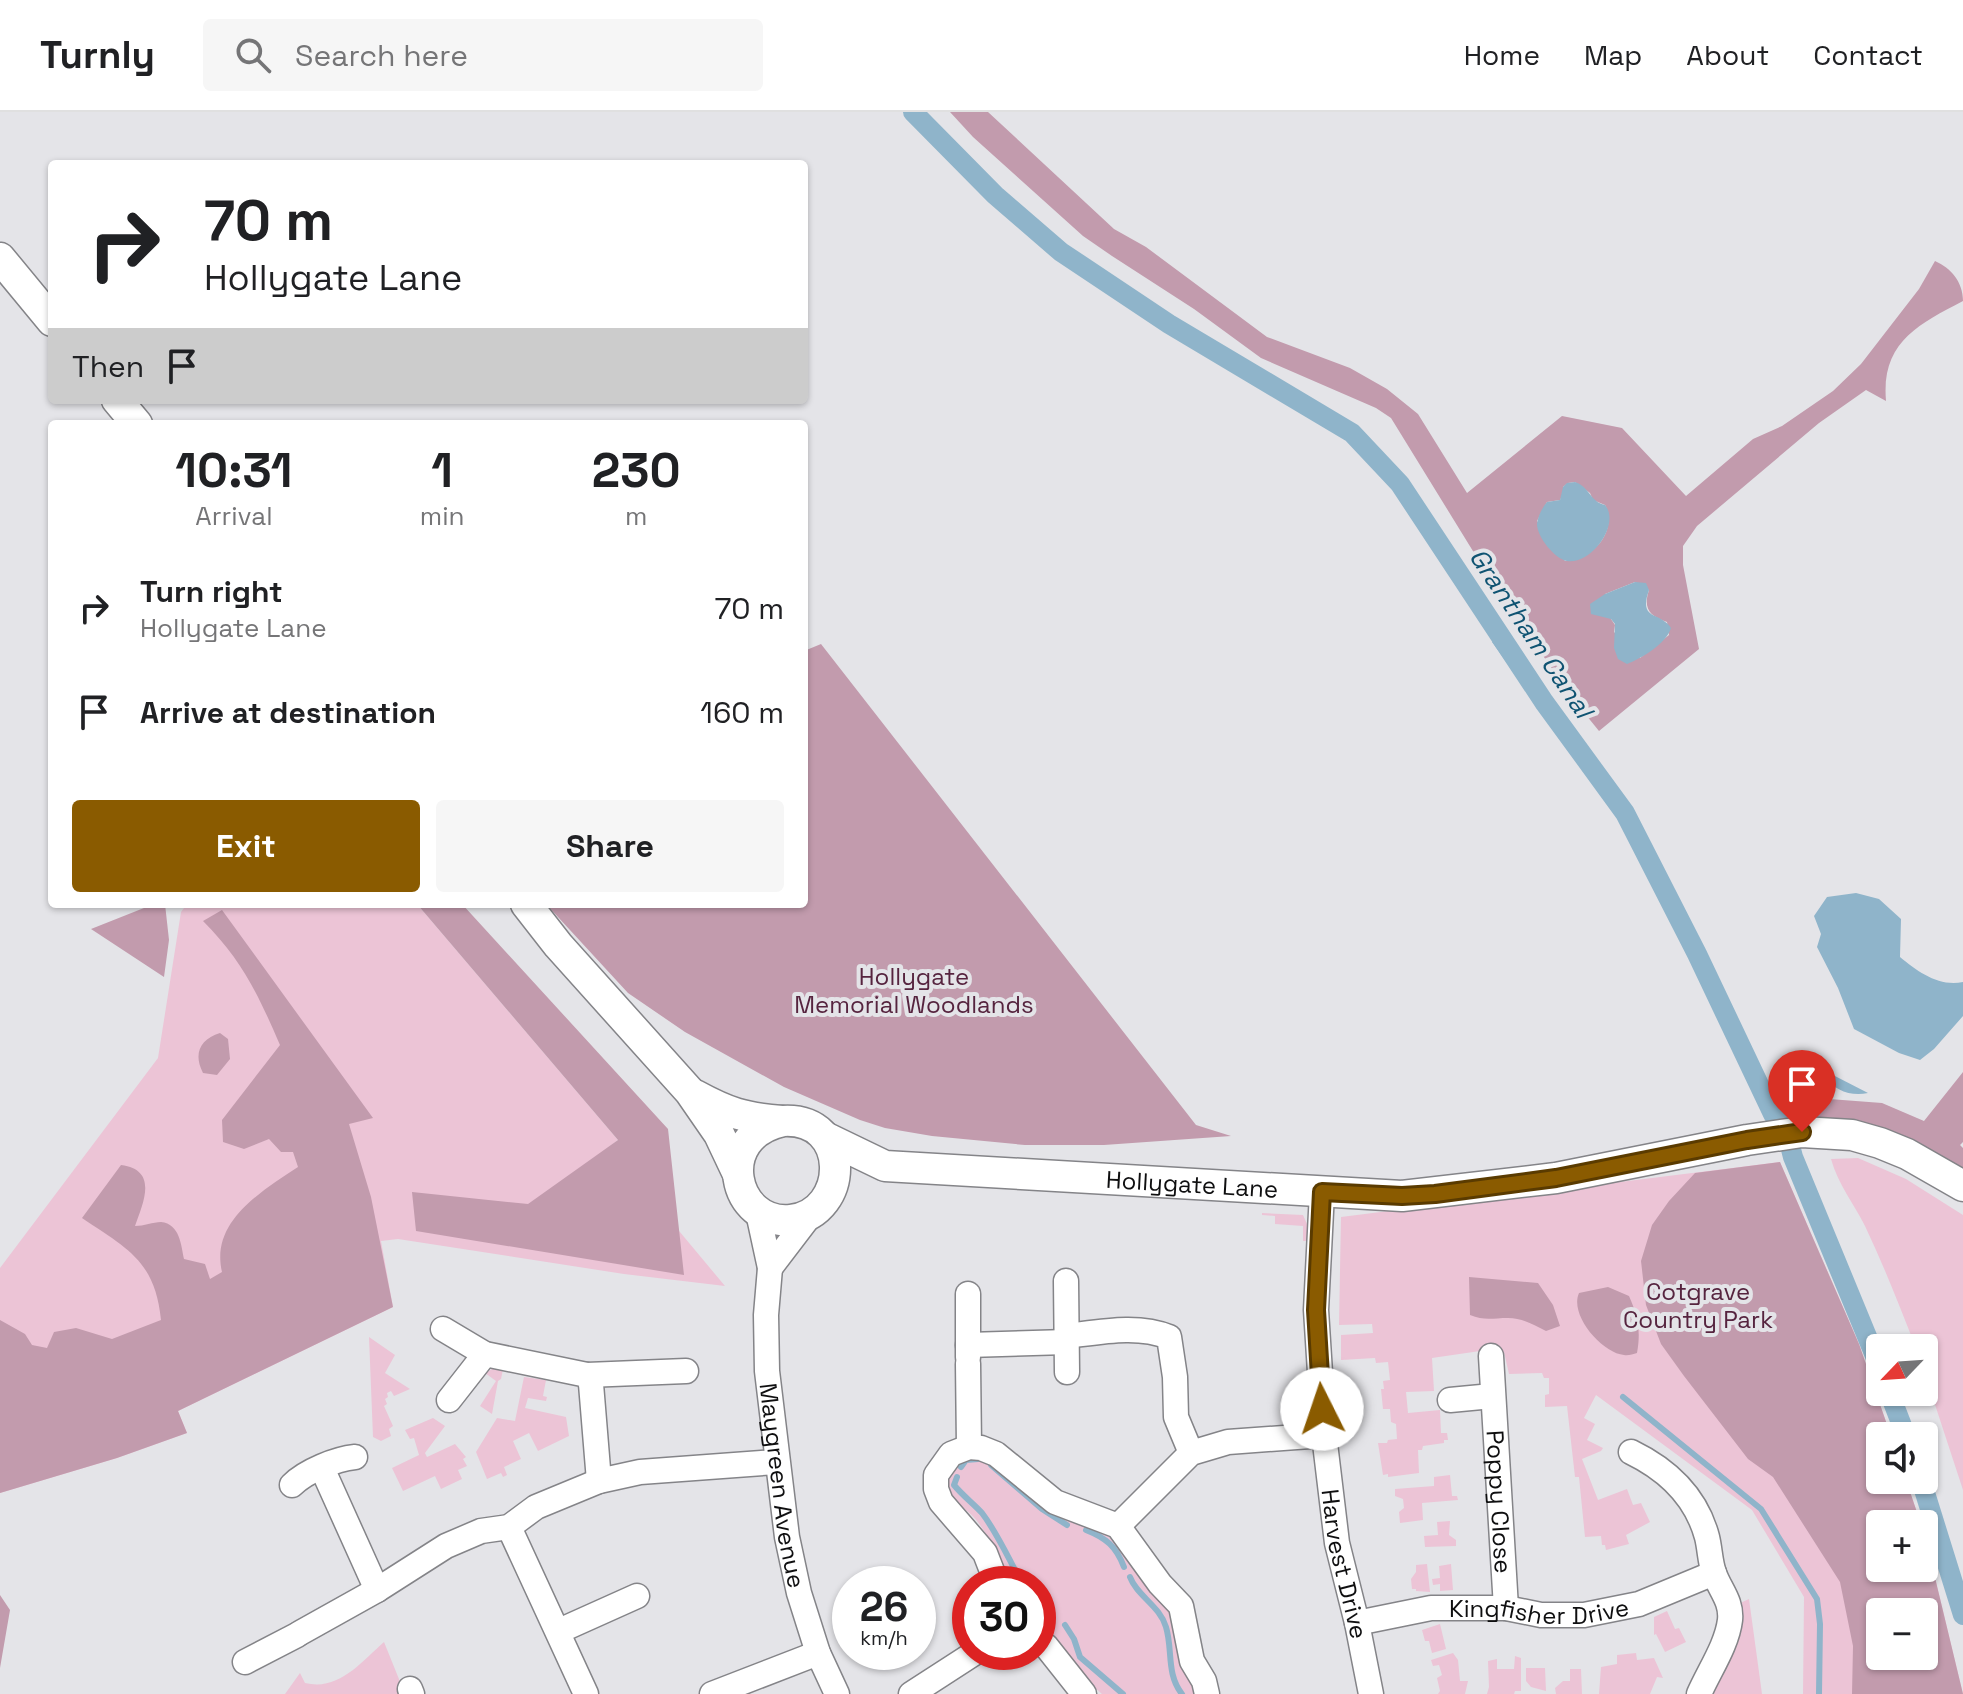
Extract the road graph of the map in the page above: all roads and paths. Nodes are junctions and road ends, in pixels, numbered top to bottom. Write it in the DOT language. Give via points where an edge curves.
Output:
graph roads {
  1 [pos="0,258"];
  2 [pos="48,316"];
  3 [pos="120,404"];
  4 [pos="134,420"];
  5 [pos="529,908"];
  6 [pos="690,1092"];
  7 [pos="783,1121"];
  8 [pos="827,1138"];
  9 [pos="885,1166"];
  10 [pos="737,1172"];
  11 [pos="1963,1186"];
  12 [pos="1322,1192"];
  13 [pos="821,1203"];
  14 [pos="757,1208"];
  15 [pos="770,1268"];
  16 [pos="1066,1281"];
  17 [pos="968,1294"];
  18 [pos="443,1329"];
  19 [pos="1067,1339"];
  20 [pos="485,1354"];
  21 [pos="968,1355"];
  22 [pos="1491,1356"];
  23 [pos="686,1371"];
  24 [pos="1067,1372"];
  25 [pos="587,1375"];
  26 [pos="1492,1396"];
  27 [pos="449,1400"];
  28 [pos="1450,1400"];
  29 [pos="1324,1435"];
  30 [pos="969,1447"];
  31 [pos="1631,1452"];
  32 [pos="1191,1453"];
  33 [pos="355,1457"];
  34 [pos="776,1462"];
  35 [pos="322,1468"];
  36 [pos="599,1481"];
  37 [pos="292,1485"];
  38 [pos="1118,1526"];
  39 [pos="509,1527"];
  40 [pos="990,1566"];
  41 [pos="1714,1573"];
  42 [pos="377,1590"];
  43 [pos="637,1596"];
  44 [pos="1506,1608"];
  45 [pos="1357,1623"];
  46 [pos="559,1631"];
  47 [pos="818,1653"];
  48 [pos="1056,1659"];
  49 [pos="245,1662"];
  50 [pos="952,1668"];
  51 [pos="586,1694"];
  52 [pos="712,1694"];
  53 [pos="837,1694"];
  54 [pos="911,1694"];
  55 [pos="1084,1694"];
  56 [pos="1207,1694"];
  57 [pos="1371,1694"];
  58 [pos="1699,1694"];
  1 -- 2 [label="street"];
  3 -- 4 [label="street"];
  5 -- 6 [label="street"];
  6 -- 7 [label="street" via="745,1118"];
  6 -- 10 [label="street"];
  7 -- 8 [label="street" via="809,1124"];
  7 -- 10 [label="street" via="753,1135 743,1148"];
  8 -- 9 [label="street, Hollygate Lane"];
  8 -- 13 [label="street" via="836,1166 833,1185"];
  9 -- 12 [label="street, Hollygate Lane"];
  9 -- 13 [label="street, Hollygate Lane"];
  10 -- 14 [label="street" via="744,1193"];
  11 -- 12 [label="street, Hollygate Lane" via="1880,1143 1852,1135 1787,1134 1556,1178 1450,1192"];
  12 -- 29 [label="street, Harvest Drive" via="1316,1310"];
  13 -- 14 [label="street" via="804,1216 787,1220"];
  13 -- 15 [label="street"];
  14 -- 15 [label="street, Maygreen Avenue"];
  15 -- 34 [label="street, Maygreen Avenue" via="767,1371"];
  16 -- 19 [label="street"];
  17 -- 21 [label="street"];
  18 -- 20 [label="street"];
  19 -- 21 [label="street"];
  19 -- 24 [label="street"];
  19 -- 32 [label="street" via="1119,1330 1169,1337 1176,1417"];
  20 -- 25 [label="street"];
  20 -- 27 [label="street"];
  21 -- 30 [label="street"];
  22 -- 26 [label="street, Poppy Close"];
  23 -- 25 [label="street"];
  25 -- 36 [label="street"];
  26 -- 28 [label="street, Poppy Close"];
  26 -- 44 [label="street, Poppy Close"];
  29 -- 32 [label="street" via="1228,1442"];
  29 -- 45 [label="street, Harvest Drive" via="1337,1543"];
  30 -- 38 [label="street" via="996,1454 1055,1502"];
  30 -- 40 [label="street" via="951,1454 936,1475 936,1489"];
  31 -- 41 [label="street" via="1653,1462 1693,1499"];
  32 -- 38 [label="street"];
  33 -- 35 [label="street"];
  34 -- 36 [label="street" via="640,1472"];
  34 -- 47 [label="street, Maygreen Avenue" via="790,1551"];
  35 -- 37 [label="street"];
  35 -- 42 [label="street"];
  36 -- 39 [label="street" via="536,1507"];
  38 -- 56 [label="street" via="1181,1606 1192,1661"];
  39 -- 42 [label="street" via="481,1531 446,1546"];
  39 -- 46 [label="street"];
  41 -- 44 [label="street, Kingfisher Drive" via="1639,1604 1584,1615"];
  41 -- 58 [label="street" via="1729,1602 1729,1625"];
  42 -- 49 [label="street"];
  43 -- 46 [label="street"];
  44 -- 45 [label="street, Kingfisher Drive" via="1431,1608"];
  45 -- 57 [label="street, Harvest Drive"];
  46 -- 51 [label="street"];
  47 -- 52 [label="street"];
  47 -- 53 [label="street, Maygreen Avenue"];
  48 -- 55 [label="street"];
  50 -- 54 [label="street"];
}
